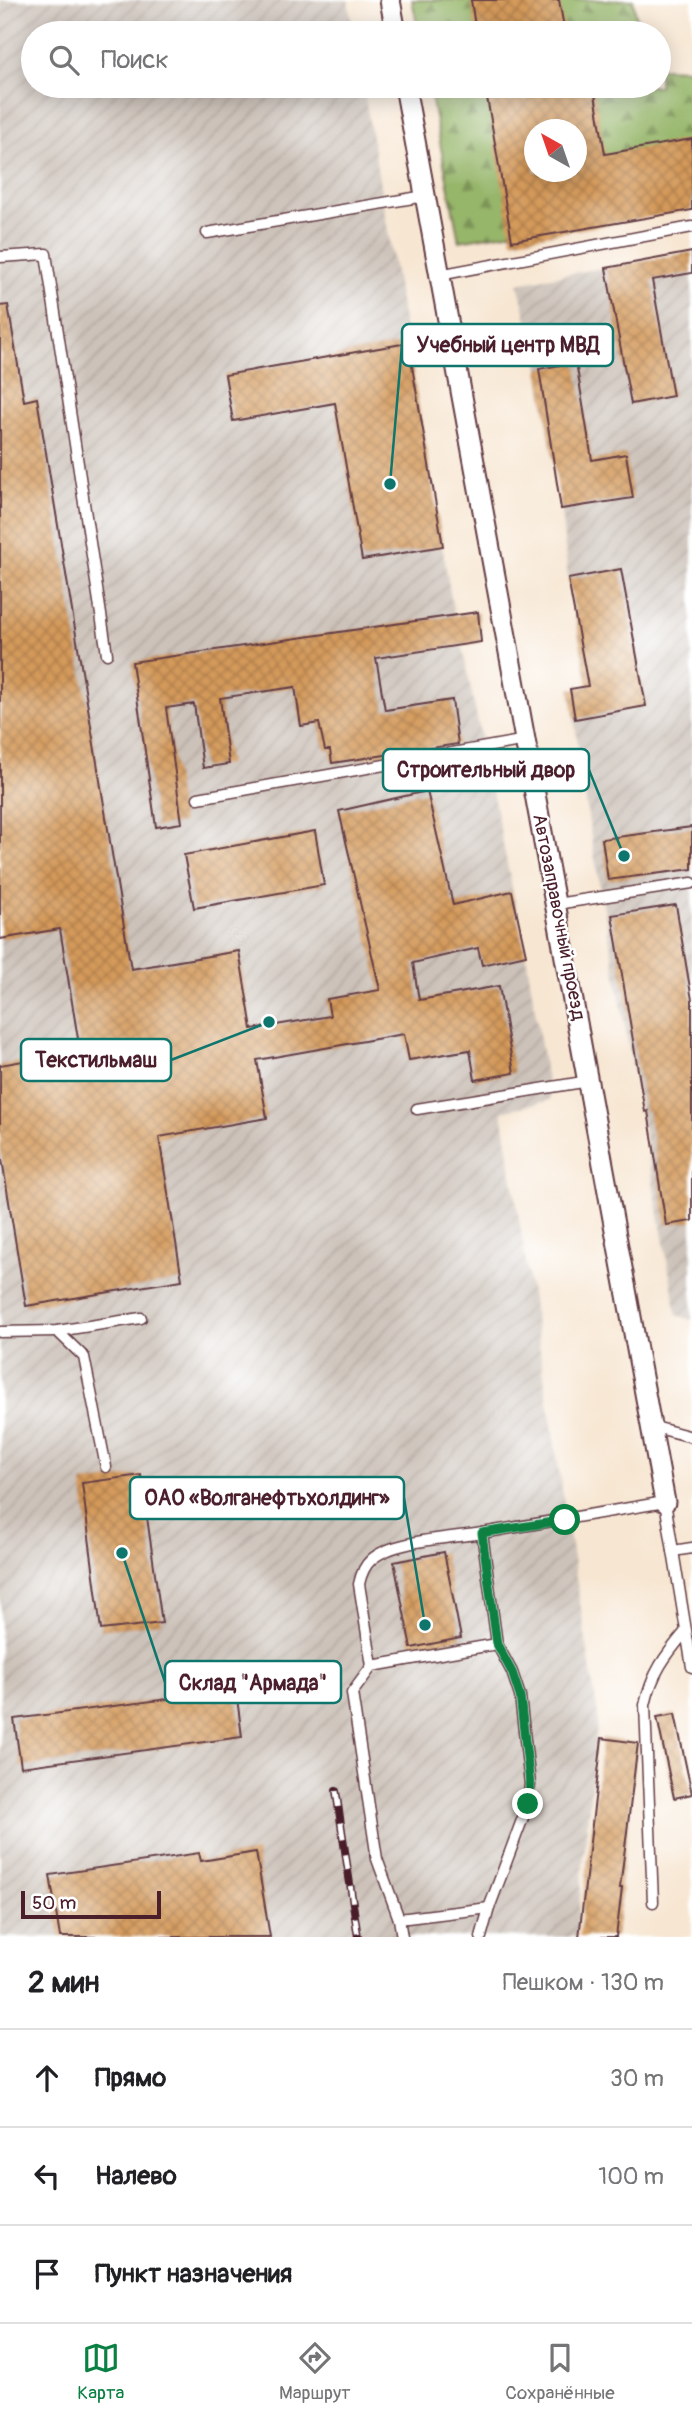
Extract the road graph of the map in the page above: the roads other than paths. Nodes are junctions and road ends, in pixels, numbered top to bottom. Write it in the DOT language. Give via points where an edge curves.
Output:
graph roads {
  1 [pos="390,0"];
  2 [pos="394,21"];
  3 [pos="407,98"];
  4 [pos="425,196"];
  5 [pos="692,227"];
  6 [pos="207,233"];
  7 [pos="0,257"];
  8 [pos="439,275"];
  9 [pos="107,654"];
  10 [pos="526,740"];
  11 [pos="198,798"];
  12 [pos="692,884"];
  13 [pos="556,904"];
  14 [pos="589,1081"];
  15 [pos="418,1109"];
  16 [pos="141,1318"];
  17 [pos="57,1331"];
  18 [pos="0,1332"];
  19 [pos="652,1426"];
  20 [pos="692,1437"];
  21 [pos="106,1467"];
  22 [pos="665,1502"];
  23 [pos="482,1533"];
  24 [pos="692,1548"];
  25 [pos="673,1551"];
  26 [pos="686,1631"];
  27 [pos="497,1644"];
  28 [pos="372,1666"];
  29 [pos="692,1667"];
  30 [pos="653,1902"];
  31 [pos="489,1908"];
  32 [pos="399,1919"];
  33 [pos="402,1937"];
  34 [pos="481,1937"];
  1 -- 2 [label="street"];
  3 -- 4 [label="street, Автозаправочный проезд"];
  4 -- 6 [label="lane"];
  4 -- 8 [label="street, Автозаправочный проезд"];
  5 -- 8 [label="lane"];
  7 -- 9 [label="lane" via="46,254"];
  8 -- 10 [label="street, Автозаправочный проезд"];
  10 -- 11 [label="lane"];
  10 -- 13 [label="street, Автозаправочный проезд"];
  12 -- 13 [label="lane"];
  13 -- 14 [label="street, Автозаправочный проезд"];
  14 -- 15 [label="lane"];
  14 -- 19 [label="street, Автозаправочный проезд"];
  16 -- 17 [label="lane"];
  17 -- 18 [label="lane"];
  17 -- 21 [label="lane" via="84,1357"];
  19 -- 20 [label="lane"];
  19 -- 22 [label="street, Автозаправочный проезд"];
  22 -- 23 [label="lane"];
  22 -- 25 [label="lane, Автозаправочный проезд"];
  23 -- 27 [label="lane"];
  23 -- 28 [label="lane" via="395,1546 370,1560 359,1584"];
  24 -- 25 [label="lane"];
  25 -- 26 [label="lane, Автозаправочный проезд"];
  26 -- 29 [label="lane, Автозаправочный проезд"];
  26 -- 30 [label="lane" via="664,1657 645,1705"];
  27 -- 28 [label="lane"];
  27 -- 31 [label="lane" via="520,1696 530,1784 528,1804"];
  28 -- 32 [label="lane" via="352,1693 377,1859"];
  31 -- 32 [label="lane"];
  31 -- 34 [label="lane"];
  32 -- 33 [label="lane"];
}
